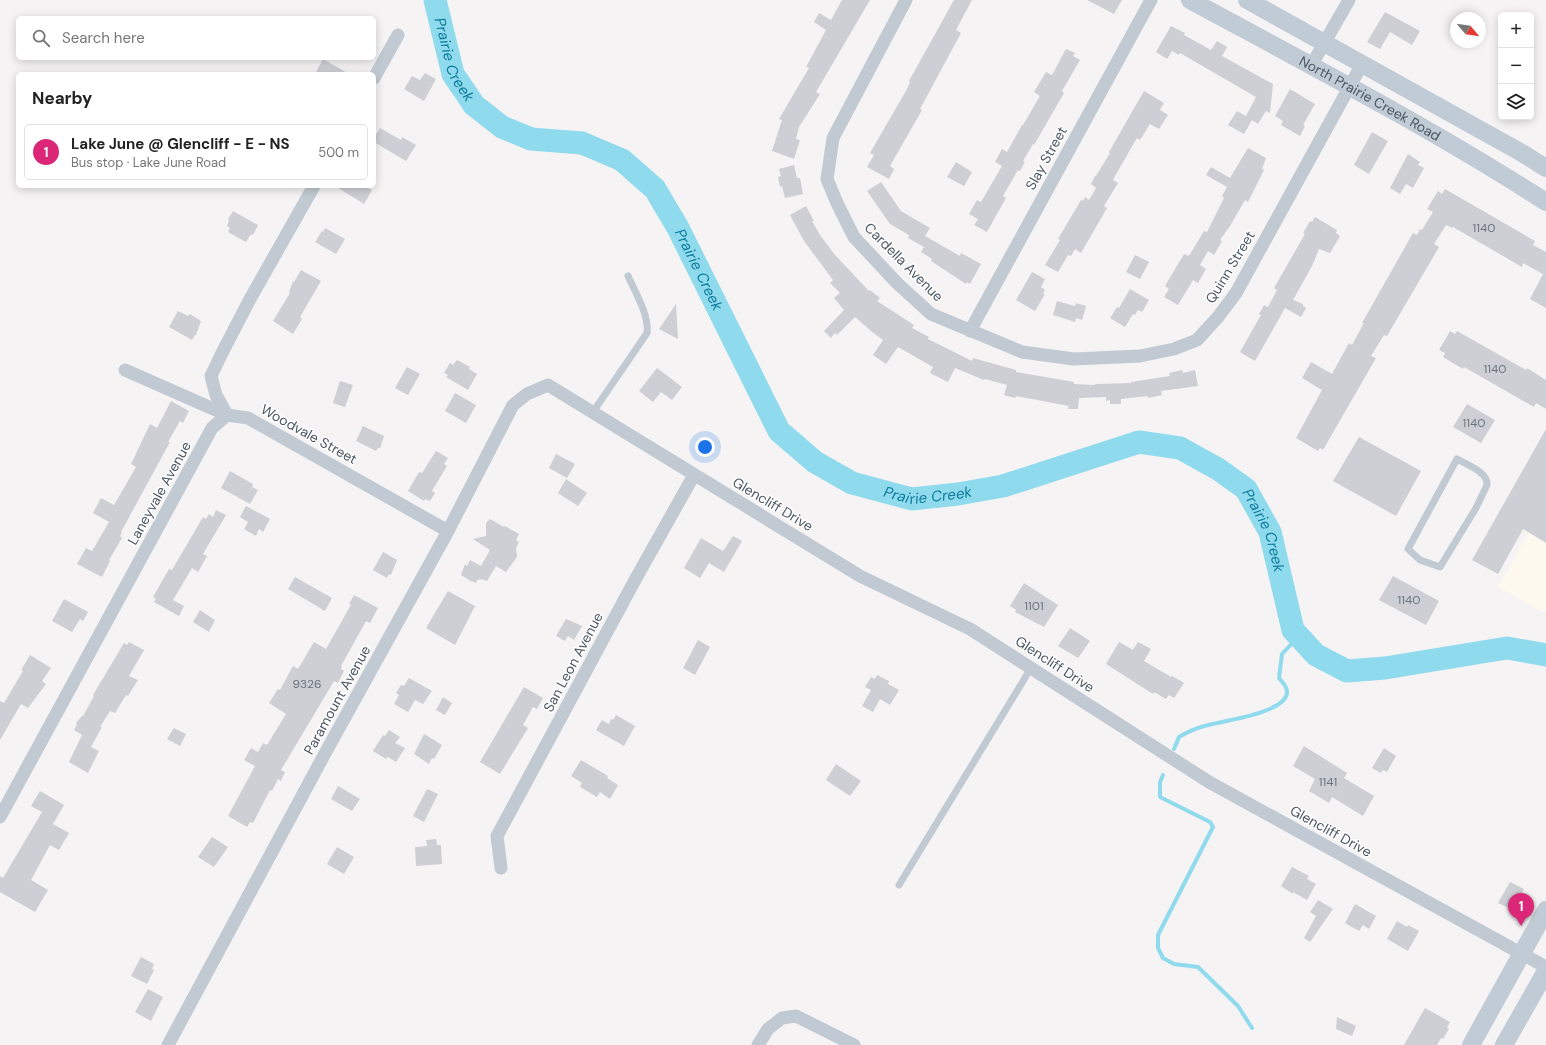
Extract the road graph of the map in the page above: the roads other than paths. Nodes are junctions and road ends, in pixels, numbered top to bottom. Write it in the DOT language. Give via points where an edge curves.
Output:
graph roads {
  1 [pos="906,0"];
  2 [pos="1151,0"];
  3 [pos="1190,0"];
  4 [pos="1247,0"];
  5 [pos="1349,0"];
  6 [pos="398,35"];
  7 [pos="1324,43"];
  8 [pos="1362,64"];
  9 [pos="1311,66"];
  10 [pos="376,74"];
  11 [pos="1349,86"];
  12 [pos="1546,168"];
  13 [pos="313,188"];
  14 [pos="1546,202"];
  15 [pos="628,276"];
  16 [pos="970,331"];
  17 [pos="125,370"];
  18 [pos="548,385"];
  19 [pos="593,412"];
  20 [pos="227,415"];
  21 [pos="1457,459"];
  22 [pos="694,475"];
  23 [pos="448,530"];
  24 [pos="1031,668"];
  25 [pos="0,817"];
  26 [pos="501,868"];
  27 [pos="899,885"];
  28 [pos="1546,910"];
  29 [pos="1521,954"];
  30 [pos="1546,967"];
  31 [pos="1546,971"];
  32 [pos="168,1045"];
  33 [pos="758,1045"];
  34 [pos="854,1045"];
  35 [pos="1470,1045"];
  36 [pos="1504,1045"];
  1 -- 16 [label="street, Cardella Avenue" via="833,138 827,179 854,237 897,283 931,314"];
  2 -- 16 [label="street, Slay Street"];
  3 -- 9 [label="main road, North Prairie Creek Road"];
  4 -- 7 [label="main road, North Prairie Creek Road"];
  5 -- 7 [label="street"];
  6 -- 10 [label="street"];
  7 -- 8 [label="main road, North Prairie Creek Road"];
  7 -- 9 [label="street"];
  8 -- 11 [label="street, Quinn Street"];
  8 -- 12 [label="main road, North Prairie Creek Road"];
  9 -- 11 [label="main road, North Prairie Creek Road"];
  11 -- 14 [label="main road, North Prairie Creek Road" via="1503,174"];
  11 -- 16 [label="street, Quinn Street" via="1236,293 1197,340 1174,349 1140,356 1074,359 1022,352"];
  13 -- 20 [label="street" via="250,299 211,376 216,394"];
  15 -- 19 [label="lane" via="643,309 647,333"];
  17 -- 20 [label="street, Woodvale Street"];
  18 -- 19 [label="street, Glencliff Drive"];
  18 -- 23 [label="street, Paramount Avenue" via="527,394 513,404"];
  19 -- 22 [label="street, Glencliff Drive"];
  20 -- 23 [label="street, Woodvale Street" via="248,418"];
  20 -- 25 [label="street, Laneyvale Avenue" via="212,428"];
  21 -- 21 [label="lane" via="1485,475 1487,485 1440,567 1420,560 1408,549"];
  22 -- 24 [label="street, Glencliff Drive" via="860,576 970,629"];
  22 -- 26 [label="street, San Leon Avenue" via="497,836"];
  23 -- 32 [label="street, Paramount Avenue"];
  24 -- 27 [label="lane"];
  24 -- 29 [label="street, Glencliff Drive" via="1209,782"];
  28 -- 29 [label="main road"];
  29 -- 30 [label="street, Glencliff Drive"];
  29 -- 35 [label="main road"];
  31 -- 36 [label="main road"];
  33 -- 34 [label="street" via="768,1029 782,1018 796,1016"];
}
